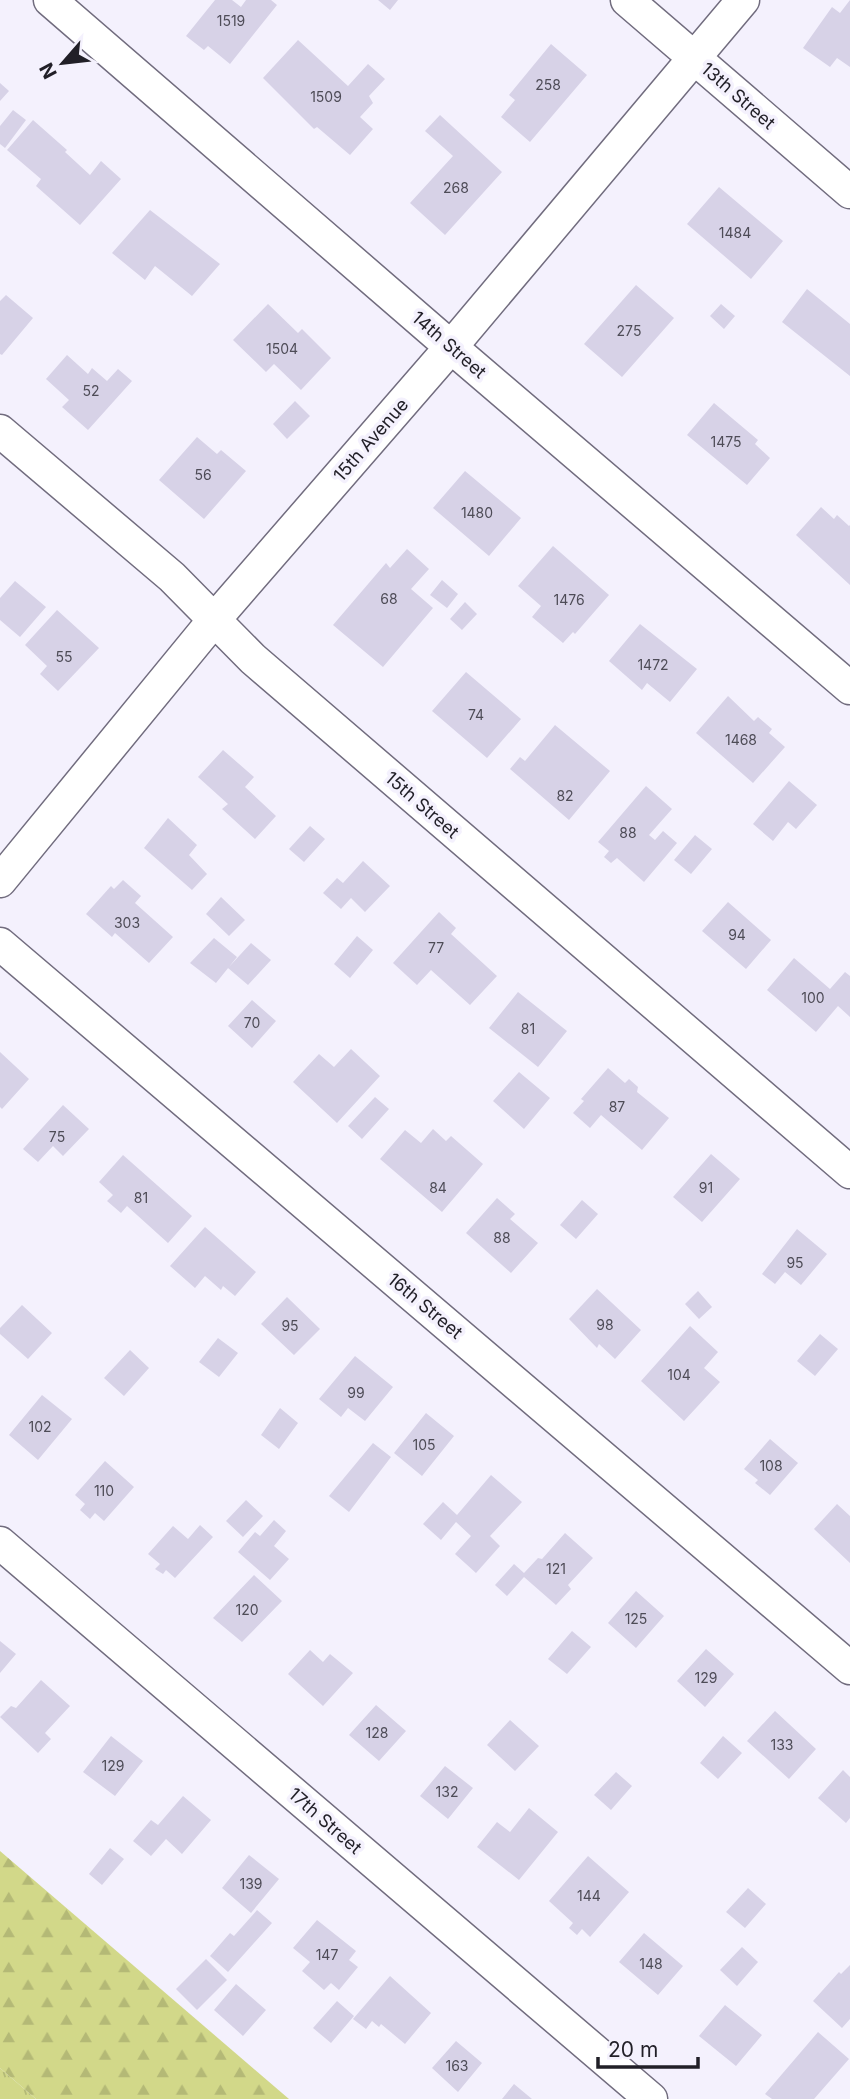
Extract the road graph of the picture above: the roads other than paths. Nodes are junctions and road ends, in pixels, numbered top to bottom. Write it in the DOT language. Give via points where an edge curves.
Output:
graph roads {
  1 [pos="50,0"];
  2 [pos="627,0"];
  3 [pos="743,0"];
  4 [pos="694,58"];
  5 [pos="850,192"];
  6 [pos="451,347"];
  7 [pos="0,431"];
  8 [pos="214,620"];
  9 [pos="850,688"];
  10 [pos="0,881"];
  11 [pos="0,944"];
  12 [pos="850,1172"];
  13 [pos="0,1543"];
  14 [pos="850,1668"];
  15 [pos="651,2099"];
  1 -- 6 [label="street, 14th Street"];
  2 -- 4 [label="street, 13th Street"];
  3 -- 4 [label="street, 15th Avenue"];
  4 -- 5 [label="street, 13th Street"];
  4 -- 6 [label="street, 15th Avenue"];
  6 -- 8 [label="street, 15th Avenue"];
  6 -- 9 [label="street, 14th Street"];
  7 -- 8 [label="street, 15th Street" via="172,577"];
  8 -- 10 [label="street, 15th Avenue"];
  8 -- 12 [label="street, 15th Street" via="253,659"];
  11 -- 14 [label="street, 16th Street"];
  13 -- 15 [label="street, 17th Street"];
}
